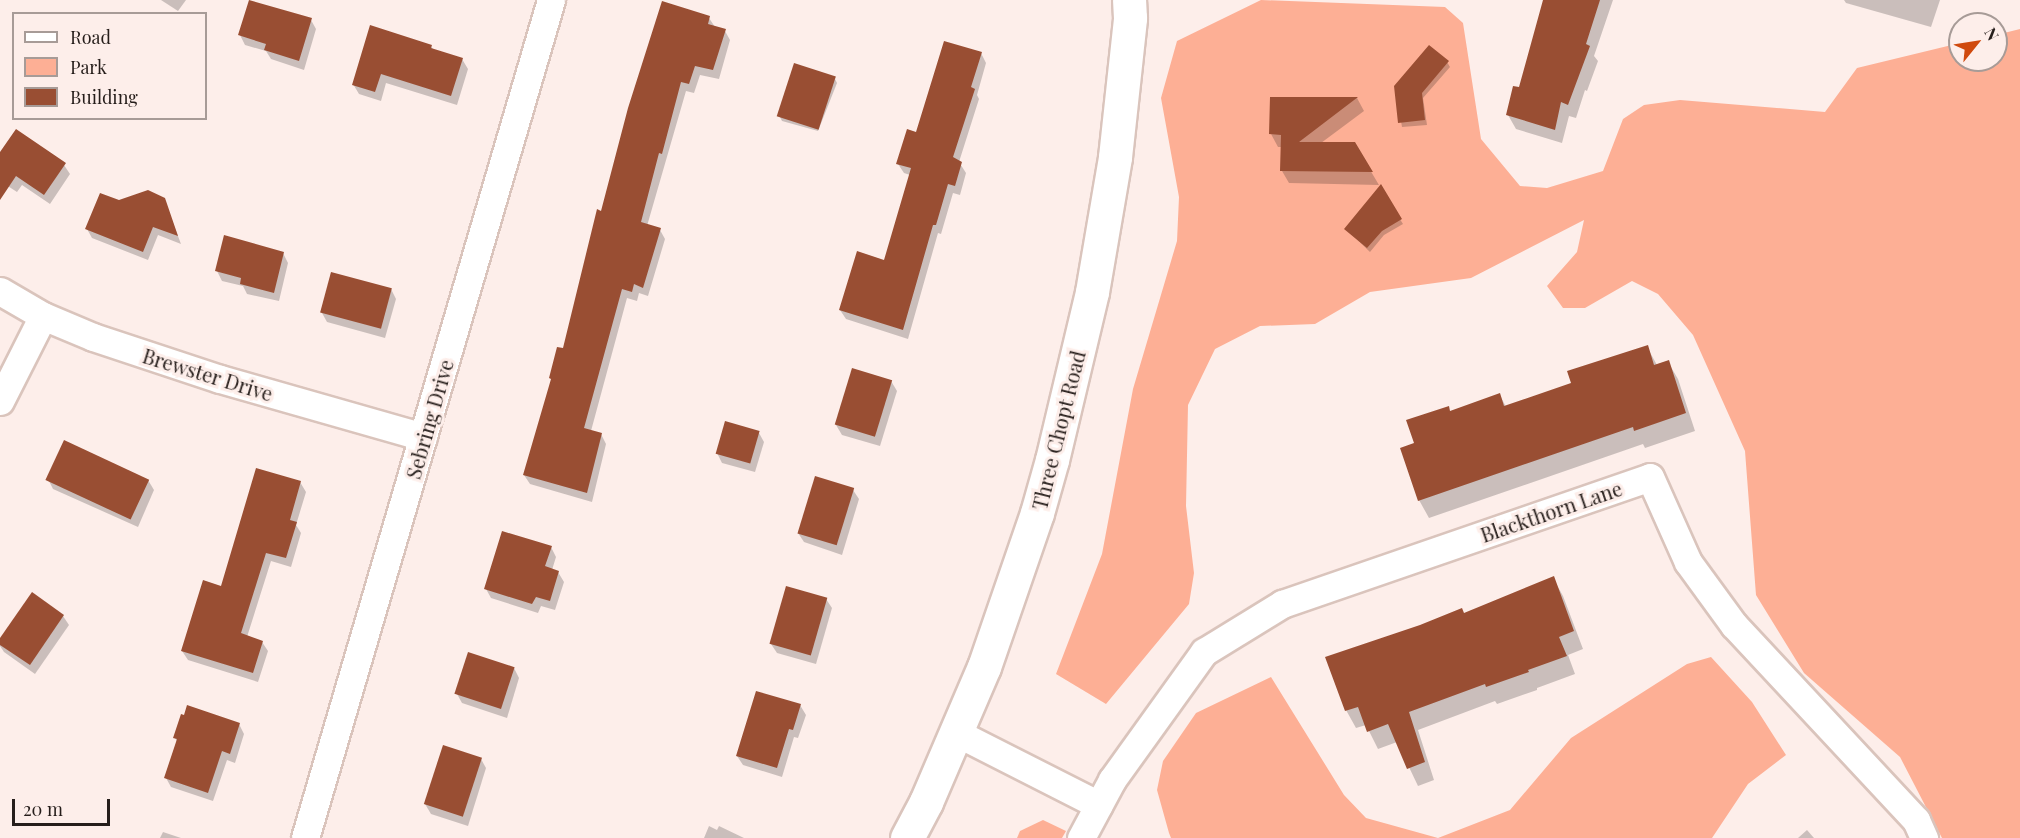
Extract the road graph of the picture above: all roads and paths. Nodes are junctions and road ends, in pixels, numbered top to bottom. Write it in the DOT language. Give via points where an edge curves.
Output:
graph roads {
  1 [pos="551,0"];
  2 [pos="1129,0"];
  3 [pos="0,291"];
  4 [pos="43,316"];
  5 [pos="0,401"];
  6 [pos="423,437"];
  7 [pos="955,732"];
  8 [pos="1099,805"];
  9 [pos="305,838"];
  10 [pos="907,838"];
  11 [pos="1081,838"];
  12 [pos="1924,838"];
  1 -- 6 [label="street, Sebring Drive"];
  2 -- 7 [label="main road, Three Chopt Road" via="1115,157 1092,292 1071,384 1015,581 984,668"];
  3 -- 4 [label="street, Brewster Drive"];
  4 -- 5 [label="street"];
  4 -- 6 [label="street, Brewster Drive" via="93,337 220,379"];
  6 -- 9 [label="street, Sebring Drive"];
  7 -- 8 [label="street"];
  7 -- 10 [label="main road, Three Chopt Road"];
  8 -- 11 [label="street, Blackthorn Lane"];
  8 -- 12 [label="street, Blackthorn Lane" via="1112,780 1204,652 1282,604 1650,477 1688,562 1734,625 1916,820"];
}
